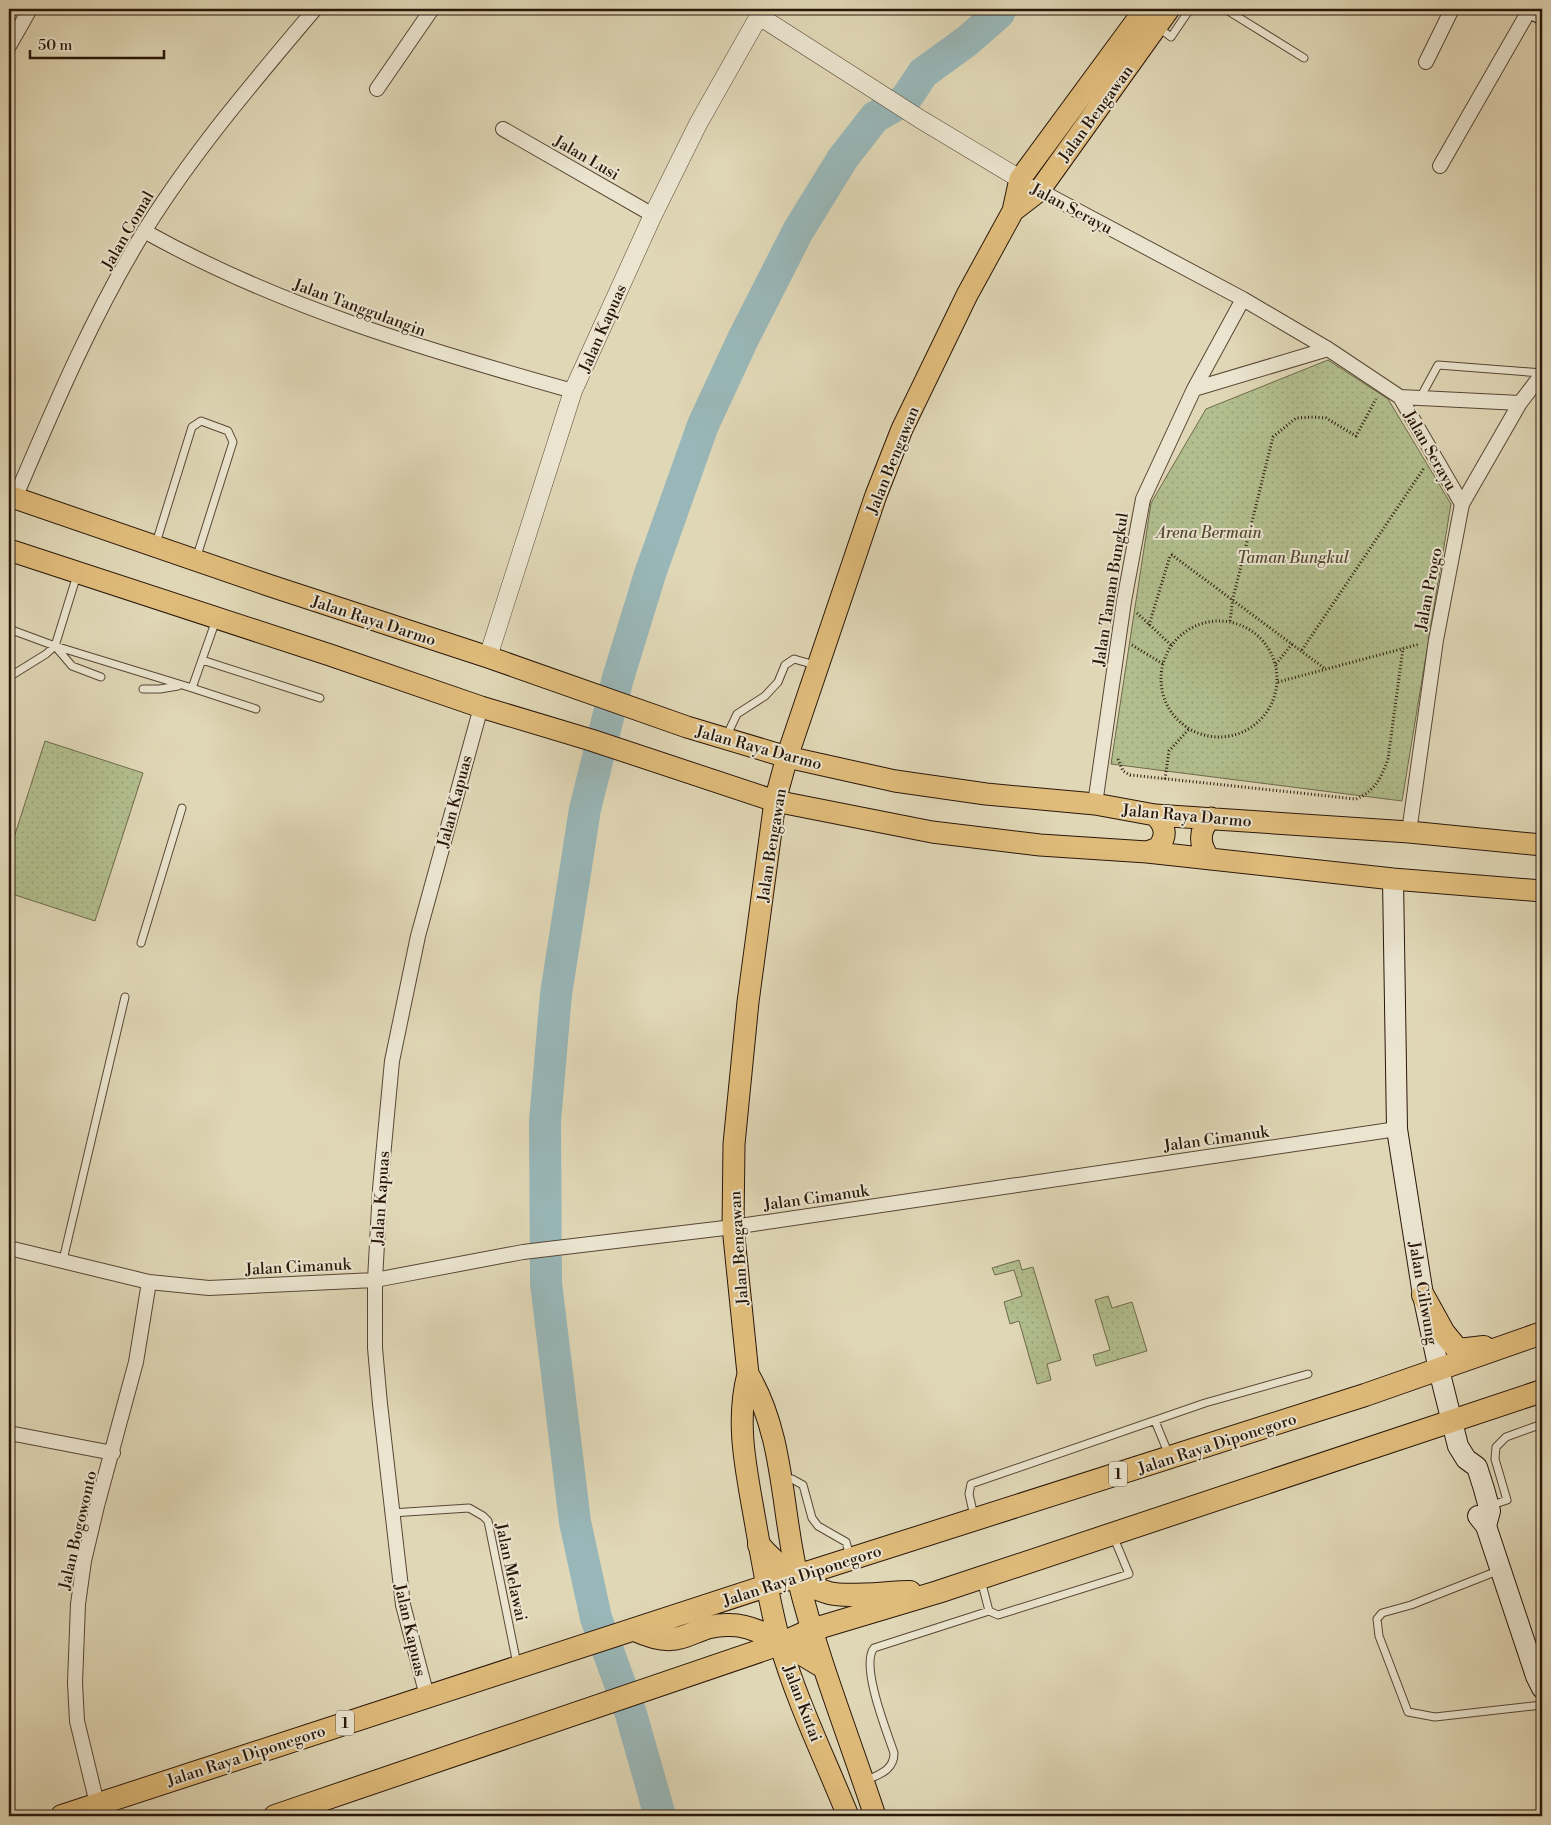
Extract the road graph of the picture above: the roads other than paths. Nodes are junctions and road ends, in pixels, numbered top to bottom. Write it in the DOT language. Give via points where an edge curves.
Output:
graph roads {
  1 [pos="30,9"];
  2 [pos="316,9"];
  3 [pos="432,9"];
  4 [pos="1144,9"];
  5 [pos="1169,9"];
  6 [pos="1190,9"];
  7 [pos="1225,9"];
  8 [pos="1452,9"];
  9 [pos="1531,9"];
  10 [pos="754,12"];
  11 [pos="1542,14"];
  12 [pos="1156,27"];
  13 [pos="9,46"];
  14 [pos="1304,58"];
  15 [pos="1426,62"];
  16 [pos="377,89"];
  17 [pos="503,129"];
  18 [pos="1440,166"];
  19 [pos="1020,180"];
  20 [pos="1039,191"];
  21 [pos="1013,211"];
  22 [pos="653,216"];
  23 [pos="144,231"];
  24 [pos="1243,299"];
  25 [pos="1328,349"];
  26 [pos="1542,373"];
  27 [pos="1194,389"];
  28 [pos="573,392"];
  29 [pos="1400,397"];
  30 [pos="1420,398"];
  31 [pos="1520,403"];
  32 [pos="12,497"];
  33 [pos="1462,504"];
  34 [pos="155,546"];
  35 [pos="9,550"];
  36 [pos="196,560"];
  37 [pos="78,573"];
  38 [pos="216,619"];
  39 [pos="9,629"];
  40 [pos="54,646"];
  41 [pos="488,657"];
  42 [pos="202,660"];
  43 [pos="818,665"];
  44 [pos="9,677"];
  45 [pos="101,677"];
  46 [pos="181,686"];
  47 [pos="192,688"];
  48 [pos="143,689"];
  49 [pos="320,698"];
  50 [pos="481,707"];
  51 [pos="256,709"];
  52 [pos="725,740"];
  53 [pos="787,757"];
  54 [pos="775,801"];
  55 [pos="1095,804"];
  56 [pos="182,808"];
  57 [pos="1155,815"];
  58 [pos="1211,818"];
  59 [pos="1409,832"];
  60 [pos="1542,845"];
  61 [pos="1147,852"];
  62 [pos="1210,859"];
  63 [pos="1393,879"];
  64 [pos="1542,891"];
  65 [pos="141,943"];
  66 [pos="125,997"];
  67 [pos="1397,1129"];
  68 [pos="733,1227"];
  69 [pos="9,1248"];
  70 [pos="63,1260"];
  71 [pos="375,1280"];
  72 [pos="149,1282"];
  73 [pos="1423,1295"];
  74 [pos="1542,1333"];
  75 [pos="1499,1347"];
  76 [pos="1438,1370"];
  77 [pos="748,1374"];
  78 [pos="1308,1374"];
  79 [pos="1540,1398"];
  80 [pos="1155,1420"];
  81 [pos="1450,1422"];
  82 [pos="1542,1424"];
  83 [pos="9,1432"];
  84 [pos="113,1453"];
  85 [pos="1170,1458"];
  86 [pos="1466,1458"];
  87 [pos="781,1481"];
  88 [pos="1489,1506"];
  89 [pos="391,1514"];
  90 [pos="975,1519"];
  91 [pos="1486,1526"];
  92 [pos="1112,1532"];
  93 [pos="759,1545"];
  94 [pos="851,1559"];
  95 [pos="1500,1570"];
  96 [pos="797,1576"];
  97 [pos="980,1578"];
  98 [pos="767,1586"];
  99 [pos="938,1592"];
  100 [pos="989,1611"];
  101 [pos="811,1630"];
  102 [pos="632,1631"];
  103 [pos="780,1644"];
  104 [pos="822,1666"];
  105 [pos="518,1669"];
  106 [pos="1540,1680"];
  107 [pos="427,1696"];
  108 [pos="1542,1704"];
  109 [pos="863,1781"];
  110 [pos="103,1812"];
  111 [pos="62,1816"];
  112 [pos="275,1816"];
  113 [pos="848,1816"];
  114 [pos="875,1816"];
  1 -- 13 [label="street"];
  2 -- 23 [label="street, Jalan Comal" via="219,123"];
  3 -- 16 [label="street"];
  4 -- 19 [label="main road, Jalan Bengawan"];
  5 -- 12 [label="main road, Jalan Bengawan"];
  6 -- 12 [label="lane" via="1172,37"];
  7 -- 14 [label="lane"];
  8 -- 15 [label="street"];
  9 -- 11 [label="main road"];
  9 -- 18 [label="street"];
  10 -- 19 [label="street, Jalan Serayu"];
  10 -- 22 [label="street, Jalan Kapuas"];
  12 -- 20 [label="main road, Jalan Bengawan"];
  17 -- 22 [label="street, Jalan Lusi"];
  19 -- 20 [label="street, Jalan Serayu"];
  19 -- 21 [label="main road, Jalan Bengawan"];
  20 -- 21 [label="main road, Jalan Bengawan"];
  20 -- 24 [label="street, Jalan Serayu"];
  21 -- 43 [label="main road, Jalan Bengawan" via="963,303 902,429"];
  22 -- 28 [label="street, Jalan Kapuas"];
  23 -- 28 [label="street, Jalan Tanggulangin" via="283,297 443,355"];
  23 -- 32 [label="street, Jalan Comal" via="94,324"];
  24 -- 25 [label="street, Jalan Serayu"];
  24 -- 27 [label="street, Jalan Taman Bungkul"];
  25 -- 27 [label="street"];
  25 -- 29 [label="street, Jalan Serayu"];
  26 -- 30 [label="lane" via="1438,365"];
  26 -- 31 [label="street, Jalan Progo"];
  27 -- 55 [label="street, Jalan Taman Bungkul" via="1143,499 1124,600"];
  28 -- 41 [label="street, Jalan Kapuas"];
  29 -- 30 [label="street, Jalan Serayu"];
  29 -- 33 [label="street, Jalan Serayu"];
  30 -- 31 [label="street, Jalan Serayu"];
  31 -- 33 [label="street, Jalan Progo"];
  32 -- 34 [label="main road, Jalan Raya Darmo"];
  33 -- 59 [label="street, Jalan Progo" via="1436,640"];
  34 -- 36 [label="main road, Jalan Raya Darmo"];
  34 -- 36 [label="lane" via="192,427 201,421 228,431 233,442"];
  35 -- 37 [label="main road"];
  36 -- 41 [label="main road, Jalan Raya Darmo"];
  37 -- 38 [label="main road"];
  37 -- 40 [label="lane"];
  38 -- 42 [label="lane"];
  38 -- 50 [label="main road"];
  39 -- 40 [label="lane"];
  40 -- 44 [label="lane"];
  40 -- 45 [label="lane" via="72,666"];
  40 -- 46 [label="lane"];
  41 -- 52 [label="main road, Jalan Raya Darmo"];
  42 -- 47 [label="lane"];
  42 -- 49 [label="lane"];
  43 -- 52 [label="lane" via="794,659 788,662 773,688 737,714"];
  43 -- 53 [label="main road, Jalan Bengawan"];
  46 -- 47 [label="lane"];
  46 -- 48 [label="lane"];
  47 -- 51 [label="lane"];
  50 -- 54 [label="main road"];
  50 -- 71 [label="street, Jalan Kapuas" via="418,936 392,1061"];
  52 -- 53 [label="main road, Jalan Raya Darmo"];
  53 -- 54 [label="main road, Jalan Bengawan"];
  53 -- 55 [label="main road, Jalan Raya Darmo" via="895,781 986,794"];
  54 -- 61 [label="main road" via="932,832 1040,845"];
  54 -- 68 [label="main road, Jalan Bengawan" via="740,1071 734,1144"];
  55 -- 57 [label="main road, Jalan Raya Darmo"];
  56 -- 65 [label="lane"];
  57 -- 58 [label="main road, Jalan Raya Darmo"];
  57 -- 61 [label="main road" via="1164,826 1164,835 1158,848"];
  58 -- 59 [label="main road, Jalan Raya Darmo"];
  58 -- 62 [label="main road" via="1202,830 1201,841"];
  59 -- 60 [label="main road, Jalan Raya Darmo"];
  61 -- 62 [label="main road"];
  62 -- 63 [label="main road"];
  63 -- 64 [label="main road"];
  63 -- 67 [label="main road, Jalan Ciliwung"];
  66 -- 70 [label="lane"];
  67 -- 68 [label="street, Jalan Cimanuk"];
  67 -- 73 [label="main road, Jalan Ciliwung"];
  68 -- 71 [label="street, Jalan Cimanuk" via="523,1252"];
  68 -- 77 [label="main road, Jalan Bengawan"];
  69 -- 70 [label="street, Jalan Cimanuk"];
  70 -- 72 [label="street, Jalan Cimanuk"];
  71 -- 72 [label="street, Jalan Cimanuk" via="209,1288"];
  71 -- 89 [label="street, Jalan Kapuas" via="375,1348"];
  72 -- 84 [label="street, Jalan Bogowonto" via="136,1362"];
  73 -- 75 [label="highway" via="1444,1333 1458,1350"];
  73 -- 76 [label="main road, Jalan Ciliwung"];
  74 -- 75 [label="highway, Jalan Raya Diponegoro / 1"];
  75 -- 76 [label="highway, Jalan Raya Diponegoro / 1"];
  76 -- 81 [label="main road, Jalan Ciliwung"];
  76 -- 85 [label="highway, Jalan Raya Diponegoro / 1"];
  77 -- 87 [label="main road, Jalan Bengawan" via="768,1416"];
  77 -- 93 [label="main road, Jalan Bengawan" via="741,1416 745,1464"];
  78 -- 80 [label="lane"];
  79 -- 81 [label="highway"];
  80 -- 85 [label="lane"];
  80 -- 90 [label="lane" via="971,1484 968,1494"];
  81 -- 86 [label="main road, Jalan Ciliwung"];
  81 -- 92 [label="highway"];
  82 -- 88 [label="lane" via="1506,1437 1496,1447 1495,1459 1507,1500"];
  83 -- 84 [label="street"];
  84 -- 110 [label="street, Jalan Bogowonto" via="91,1534 78,1604 75,1683 77,1721"];
  85 -- 90 [label="highway, Jalan Raya Diponegoro / 1"];
  86 -- 88 [label="main road" via="1477,1467"];
  86 -- 91 [label="main road, Jalan Ciliwung" via="1464,1472 1478,1515"];
  87 -- 94 [label="lane" via="792,1480 803,1486 812,1518 818,1526 846,1542"];
  87 -- 96 [label="main road, Jalan Bengawan"];
  88 -- 91 [label="main road"];
  89 -- 105 [label="lane, Jalan Melawai" via="469,1508 488,1521"];
  89 -- 107 [label="street, Jalan Kapuas" via="403,1605"];
  90 -- 94 [label="highway, Jalan Raya Diponegoro / 1"];
  91 -- 95 [label="main road, Jalan Ciliwung"];
  92 -- 97 [label="highway"];
  92 -- 100 [label="lane" via="1129,1574 998,1615"];
  93 -- 96 [label="highway" via="780,1566"];
  93 -- 98 [label="main road, Jalan Bengawan"];
  94 -- 96 [label="highway, Jalan Raya Diponegoro / 1"];
  95 -- 106 [label="main road, Jalan Ciliwung"];
  95 -- 108 [label="lane" via="1382,1613 1377,1619 1379,1636 1408,1712 1435,1717"];
  96 -- 98 [label="highway, Jalan Raya Diponegoro / 1"];
  96 -- 99 [label="highway" via="830,1593"];
  96 -- 101 [label="main road, Jalan Bengawan"];
  97 -- 99 [label="highway"];
  97 -- 100 [label="lane"];
  98 -- 102 [label="highway, Jalan Raya Diponegoro / 1"];
  98 -- 103 [label="main road, Jalan Kutai"];
  99 -- 101 [label="highway"];
  100 -- 109 [label="lane" via="870,1652 872,1682 894,1761 889,1769"];
  101 -- 103 [label="highway"];
  101 -- 104 [label="main road, Jalan Kutai"];
  102 -- 103 [label="highway" via="652,1638 676,1640 707,1628 729,1624 760,1633"];
  102 -- 105 [label="highway, Jalan Raya Diponegoro / 1"];
  103 -- 104 [label="highway"];
  103 -- 112 [label="highway"];
  103 -- 113 [label="main road, Jalan Kutai"];
  104 -- 109 [label="main road, Jalan Kutai"];
  105 -- 107 [label="highway, Jalan Raya Diponegoro / 1"];
  107 -- 110 [label="highway, Jalan Raya Diponegoro / 1" via="124,1796"];
  109 -- 114 [label="main road, Jalan Kutai"];
  110 -- 111 [label="highway, Jalan Raya Diponegoro / 1"];
}
